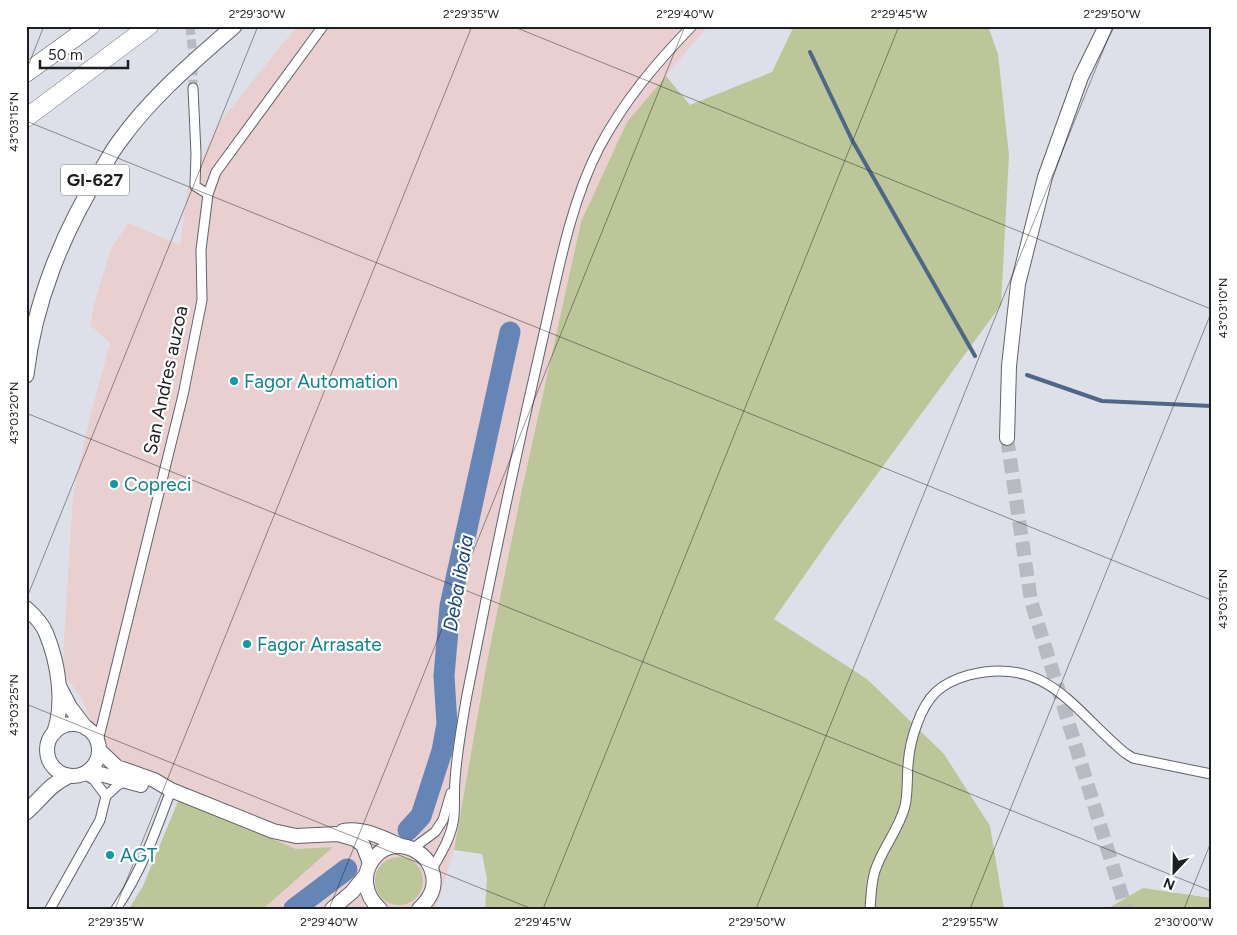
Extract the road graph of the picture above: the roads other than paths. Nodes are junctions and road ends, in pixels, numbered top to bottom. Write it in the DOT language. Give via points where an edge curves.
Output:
graph roads {
  1 [pos="91,26"];
  2 [pos="149,26"];
  3 [pos="234,26"];
  4 [pos="323,26"];
  5 [pos="692,26"];
  6 [pos="1106,26"];
  7 [pos="26,73"];
  8 [pos="193,88"];
  9 [pos="26,118"];
  10 [pos="208,194"];
  11 [pos="26,375"];
  12 [pos="1007,438"];
  13 [pos="26,608"];
  14 [pos="58,683"];
  15 [pos="86,728"];
  16 [pos="54,733"];
  17 [pos="99,749"];
  18 [pos="86,773"];
  19 [pos="1211,774"];
  20 [pos="68,776"];
  21 [pos="125,781"];
  22 [pos="454,781"];
  23 [pos="171,790"];
  24 [pos="106,796"];
  25 [pos="26,812"];
  26 [pos="338,834"];
  27 [pos="407,848"];
  28 [pos="432,869"];
  29 [pos="368,870"];
  30 [pos="431,894"];
  31 [pos="50,909"];
  32 [pos="116,909"];
  33 [pos="332,909"];
  34 [pos="380,909"];
  35 [pos="419,909"];
  36 [pos="436,909"];
  37 [pos="870,909"];
  1 -- 7 [label="highway"];
  2 -- 9 [label="highway"];
  3 -- 11 [label="main road, GI-627" via="179,74 147,108 119,142 88,192 62,244 42,298"];
  4 -- 10 [label="street, San Andres auzoa" via="216,172"];
  5 -- 22 [label="street" via="644,78 619,114 599,149 574,207 477,646"];
  6 -- 12 [label="street" via="1081,77 1045,177 1020,275 1008,366"];
  8 -- 10 [label="street" via="195,186"];
  10 -- 17 [label="street, San Andres auzoa" via="201,250 202,300 183,395 99,737"];
  13 -- 14 [label="street" via="46,631"];
  14 -- 15 [label="street"];
  14 -- 16 [label="street" via="59,711"];
  15 -- 16 [label="street" via="70,724"];
  15 -- 17 [label="street" via="93,733"];
  16 -- 20 [label="street" via="49,740 48,758 52,766"];
  17 -- 18 [label="street, San Andres auzoa" via="96,763"];
  17 -- 23 [label="street" via="116,767 154,780"];
  18 -- 20 [label="street"];
  18 -- 21 [label="street"];
  18 -- 24 [label="street"];
  19 -- 37 [label="street" via="1125,753 1080,709 1054,689 1020,671 957,678 943,685 922,710 910,746 906,804 875,872"];
  20 -- 25 [label="main road" via="51,785"];
  21 -- 23 [label="street"];
  21 -- 24 [label="street"];
  22 -- 27 [label="street" via="443,820 435,832"];
  22 -- 28 [label="street" via="452,827"];
  23 -- 26 [label="street" via="273,831 296,836"];
  23 -- 32 [label="street" via="153,842"];
  24 -- 31 [label="street" via="100,820"];
  26 -- 27 [label="street" via="354,830"];
  26 -- 29 [label="street" via="363,845"];
  27 -- 28 [label="street" via="420,854"];
  27 -- 29 [label="street" via="383,850"];
  28 -- 30 [label="street"];
  29 -- 33 [label="street" via="352,892"];
  29 -- 34 [label="street" via="368,895"];
  30 -- 35 [label="street"];
  30 -- 36 [label="street"];
}
